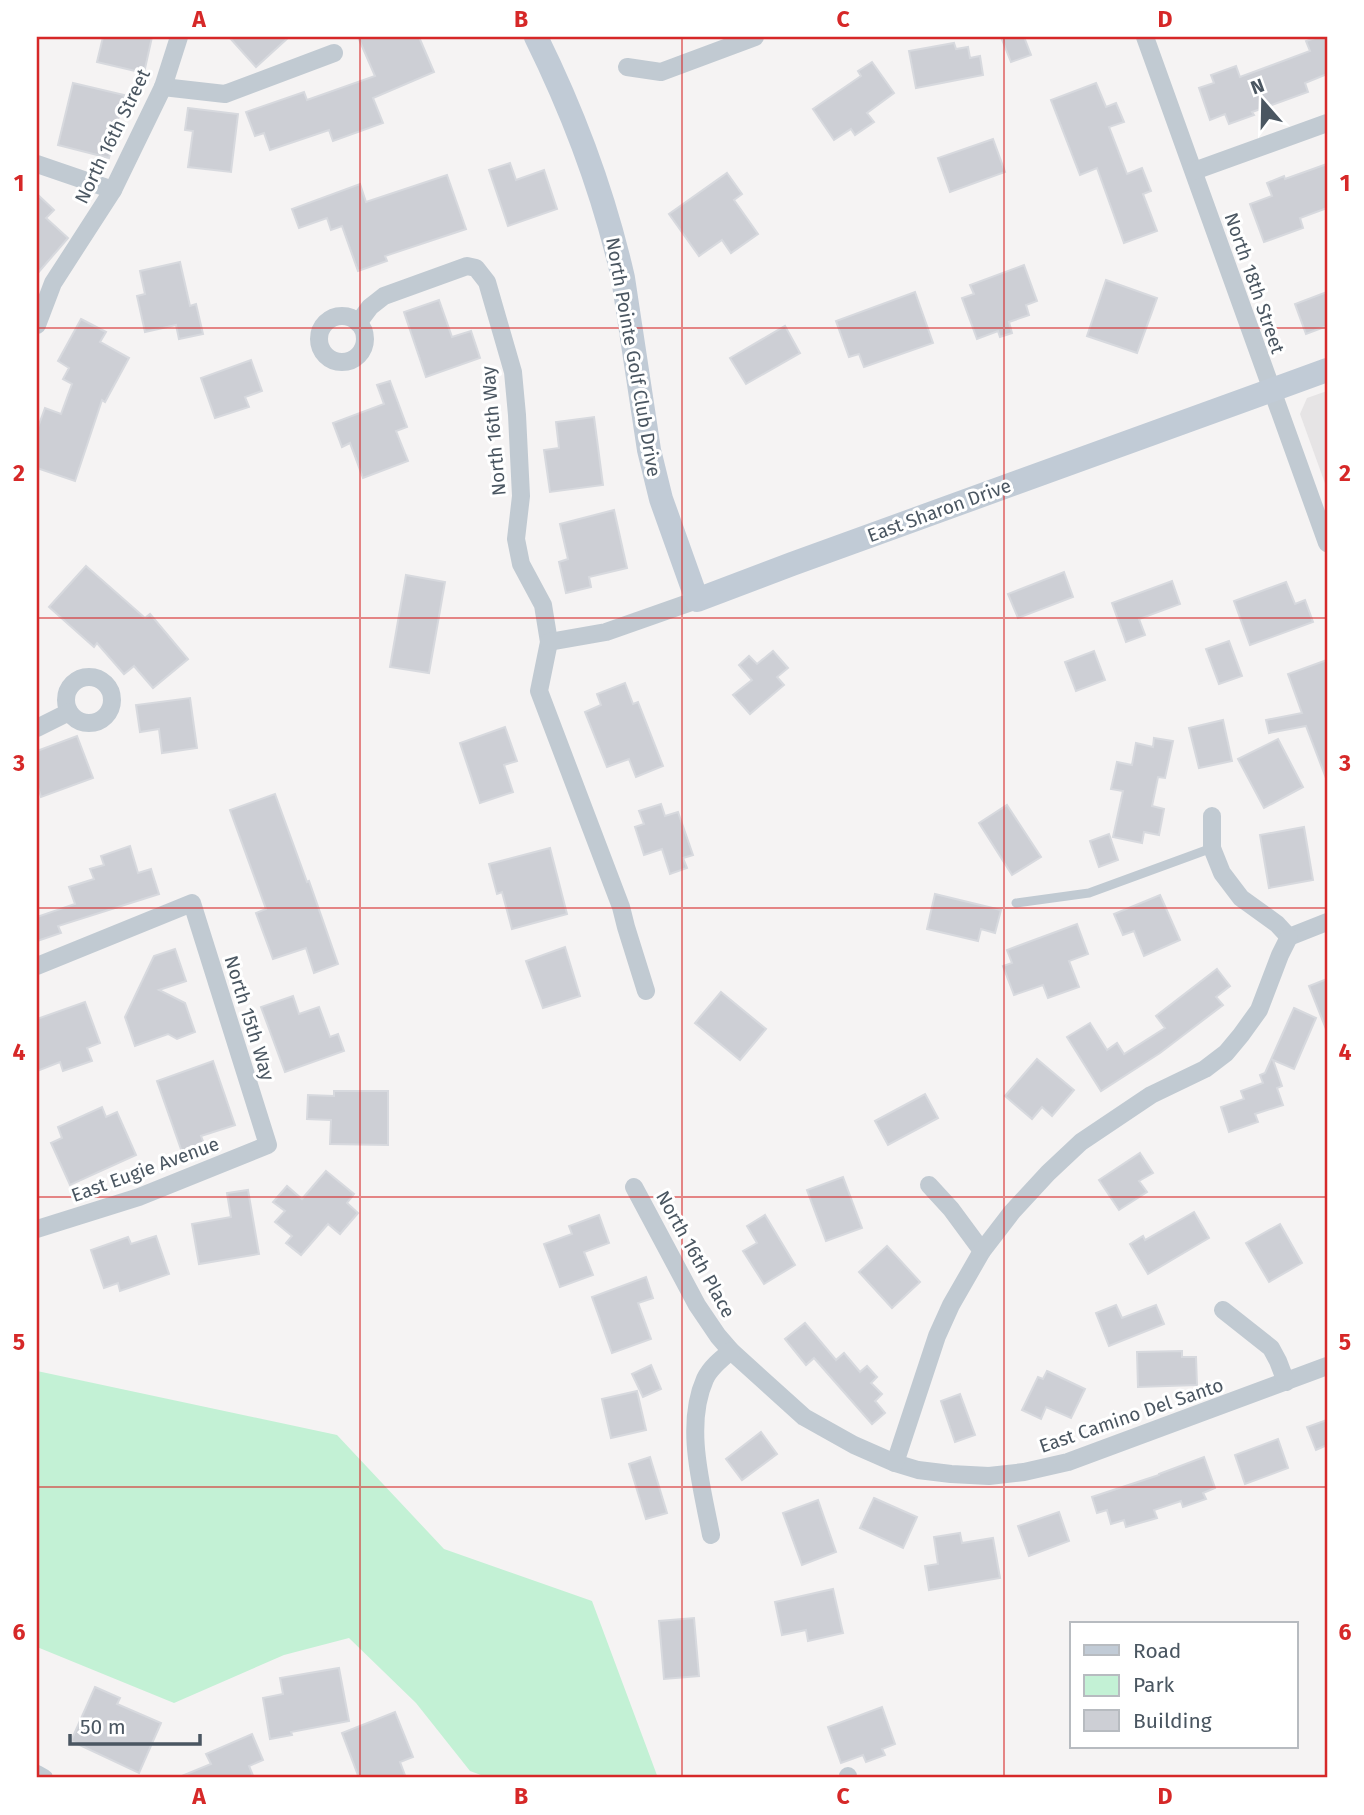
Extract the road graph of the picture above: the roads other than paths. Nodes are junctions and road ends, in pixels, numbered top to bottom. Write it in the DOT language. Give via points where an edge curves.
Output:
graph roads {
  1 [pos="179,37"];
  2 [pos="536,37"];
  3 [pos="755,37"];
  4 [pos="1145,37"];
  5 [pos="334,53"];
  6 [pos="627,66"];
  7 [pos="163,87"];
  8 [pos="1327,123"];
  9 [pos="37,164"];
  10 [pos="1194,171"];
  11 [pos="113,190"];
  12 [pos="358,323"];
  13 [pos="37,325"];
  14 [pos="1327,370"];
  15 [pos="1271,391"];
  16 [pos="1327,543"];
  17 [pos="697,600"];
  18 [pos="549,642"];
  19 [pos="69,712"];
  20 [pos="37,729"];
  21 [pos="1212,816"];
  22 [pos="1212,848"];
  23 [pos="1016,903"];
  24 [pos="1327,922"];
  25 [pos="1289,937"];
  26 [pos="37,966"];
  27 [pos="646,991"];
  28 [pos="268,1145"];
  29 [pos="929,1185"];
  30 [pos="635,1186"];
  31 [pos="37,1229"];
  32 [pos="982,1251"];
  33 [pos="1223,1310"];
  34 [pos="731,1351"];
  35 [pos="1327,1366"];
  36 [pos="1286,1382"];
  37 [pos="895,1464"];
  38 [pos="711,1535"];
  39 [pos="37,1774"];
  40 [pos="44,1778"];
  1 -- 7 [label="street, North 16th Street"];
  2 -- 17 [label="street, North Pointe Golf Club Drive" via="562,90 604,206 623,278 649,450 661,499"];
  3 -- 6 [label="street" via="661,72"];
  4 -- 10 [label="street, North 18th Street"];
  5 -- 7 [label="street" via="225,94"];
  7 -- 11 [label="street, North 16th Street"];
  8 -- 10 [label="street"];
  9 -- 11 [label="street"];
  10 -- 15 [label="street, North 18th Street"];
  11 -- 13 [label="street, North 16th Street" via="53,283"];
  12 -- 18 [label="street, North 16th Way" via="384,296 467,266 476,268 487,282 513,372 521,496 516,539 521,564 543,605"];
  14 -- 15 [label="street, East Sharon Drive"];
  15 -- 16 [label="street, North 18th Street"];
  15 -- 17 [label="street, East Sharon Drive"];
  17 -- 18 [label="street, East Sharon Drive" via="606,632"];
  18 -- 27 [label="street" via="539,691 621,907"];
  19 -- 20 [label="street"];
  21 -- 22 [label="street"];
  22 -- 23 [label="lane" via="1089,893"];
  22 -- 25 [label="street" via="1222,873 1241,898"];
  24 -- 25 [label="street"];
  25 -- 32 [label="street" via="1259,1010 1226,1052 1082,1142 1012,1212"];
  26 -- 28 [label="street, North 15th Way" via="192,904"];
  28 -- 31 [label="street, East Eugie Avenue" via="139,1197"];
  29 -- 32 [label="street"];
  30 -- 34 [label="street, North 16th Place" via="697,1305"];
  32 -- 37 [label="street" via="937,1336"];
  33 -- 36 [label="street" via="1271,1348"];
  34 -- 37 [label="street, East Camino Del Santo" via="804,1418"];
  34 -- 38 [label="street" via="706,1376 696,1418 695,1445"];
  35 -- 36 [label="street, East Camino Del Santo"];
  36 -- 37 [label="street, East Camino Del Santo" via="1068,1462 1024,1472 951,1474"];
  39 -- 40 [label="street"];
}
